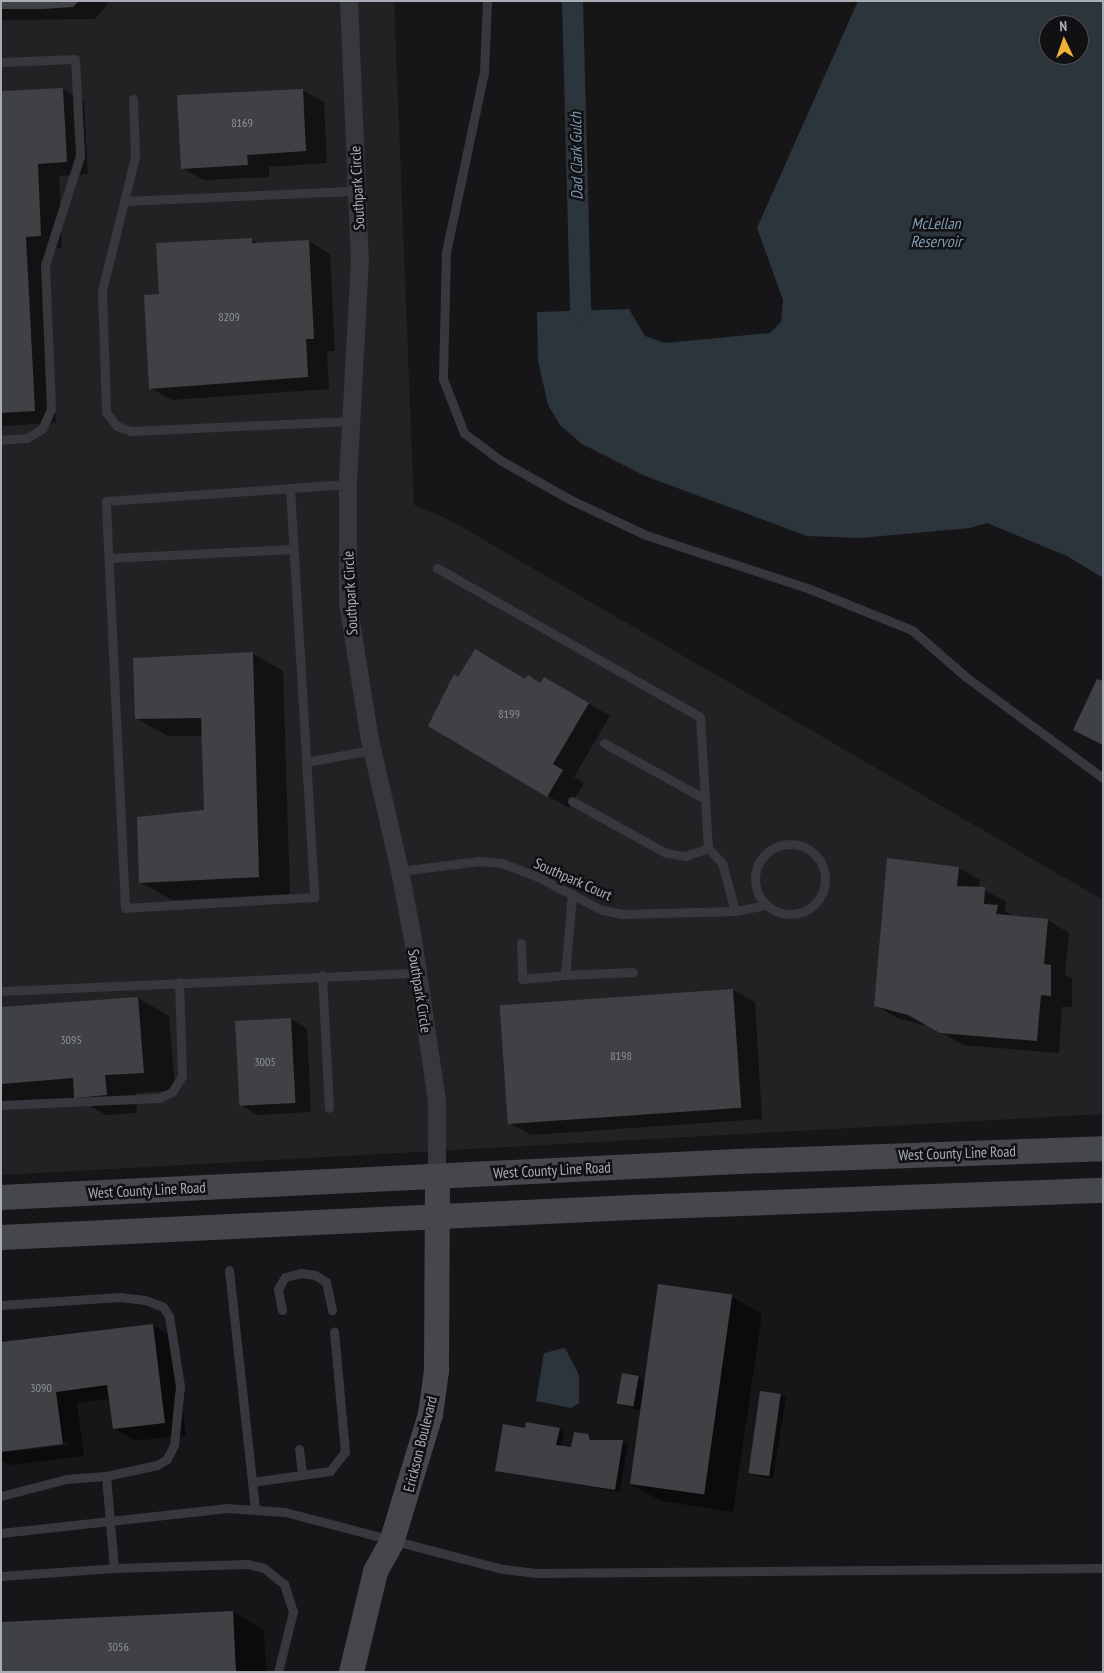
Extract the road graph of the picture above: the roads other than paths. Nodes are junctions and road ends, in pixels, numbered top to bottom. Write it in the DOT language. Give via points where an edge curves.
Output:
graph roads {
  1 [pos="349,1"];
  2 [pos="487,1"];
  3 [pos="1,62"];
  4 [pos="133,99"];
  5 [pos="357,190"];
  6 [pos="124,201"];
  7 [pos="350,421"];
  8 [pos="1,440"];
  9 [pos="348,484"];
  10 [pos="290,488"];
  11 [pos="294,549"];
  12 [pos="109,558"];
  13 [pos="437,568"];
  14 [pos="604,743"];
  15 [pos="372,750"];
  16 [pos="306,762"];
  17 [pos="1103,778"];
  18 [pos="705,799"];
  19 [pos="572,801"];
  20 [pos="708,848"];
  21 [pos="400,871"];
  22 [pos="572,894"];
  23 [pos="766,905"];
  24 [pos="735,911"];
  25 [pos="521,943"];
  26 [pos="633,972"];
  27 [pos="418,973"];
  28 [pos="322,975"];
  29 [pos="565,975"];
  30 [pos="179,982"];
  31 [pos="1,991"];
  32 [pos="1,1106"];
  33 [pos="329,1108"];
  34 [pos="1103,1148"];
  35 [pos="437,1177"];
  36 [pos="1103,1190"];
  37 [pos="1,1197"];
  38 [pos="436,1219"];
  39 [pos="1,1237"];
  40 [pos="229,1270"];
  41 [pos="1,1305"];
  42 [pos="282,1310"];
  43 [pos="332,1310"];
  44 [pos="334,1330"];
  45 [pos="298,1449"];
  46 [pos="302,1475"];
  47 [pos="106,1476"];
  48 [pos="252,1482"];
  49 [pos="1,1496"];
  50 [pos="255,1510"];
  51 [pos="111,1520"];
  52 [pos="1,1533"];
  53 [pos="391,1542"];
  54 [pos="114,1568"];
  55 [pos="1103,1568"];
  56 [pos="1,1576"];
  57 [pos="278,1672"];
  58 [pos="351,1672"];
  1 -- 5 [label="street, Southpark Circle"];
  2 -- 17 [label="lane" via="484,72 446,253 443,379 464,433 500,460 646,535 810,589 912,630 966,677"];
  3 -- 8 [label="lane" via="75,59 80,156 45,265 52,409 42,429 27,438"];
  4 -- 6 [label="lane" via="135,157"];
  5 -- 6 [label="lane"];
  5 -- 7 [label="street, Southpark Circle" via="360,284"];
  6 -- 7 [label="lane" via="102,290 106,412 117,426 131,431"];
  7 -- 9 [label="street, Southpark Circle"];
  9 -- 10 [label="lane"];
  9 -- 15 [label="street, Southpark Circle" via="348,603"];
  10 -- 11 [label="lane"];
  10 -- 12 [label="lane" via="106,501"];
  11 -- 12 [label="lane"];
  11 -- 16 [label="lane"];
  12 -- 16 [label="lane" via="124,908 314,897"];
  13 -- 18 [label="lane" via="700,717"];
  14 -- 18 [label="lane"];
  15 -- 16 [label="lane"];
  15 -- 21 [label="street, Southpark Circle"];
  18 -- 20 [label="lane"];
  19 -- 20 [label="lane" via="666,853 686,856"];
  20 -- 24 [label="lane" via="722,863"];
  21 -- 22 [label="lane, Southpark Court" via="479,860 502,863"];
  21 -- 27 [label="street, Southpark Circle"];
  22 -- 24 [label="lane, Southpark Court" via="602,910 623,914"];
  22 -- 29 [label="lane"];
  23 -- 23 [label="lane" via="784,914 798,914 811,908 825,885 824,871 818,858 795,844 769,850 759,861 755,874 755,888"];
  23 -- 24 [label="lane, Southpark Court"];
  25 -- 29 [label="lane" via="522,979"];
  26 -- 29 [label="lane"];
  27 -- 28 [label="lane"];
  27 -- 35 [label="street, Southpark Circle" via="437,1101"];
  28 -- 30 [label="lane"];
  28 -- 33 [label="lane"];
  30 -- 31 [label="lane"];
  30 -- 32 [label="lane" via="182,1076 172,1092 158,1098"];
  34 -- 35 [label="main road, West County Line Road" via="737,1160"];
  35 -- 37 [label="main road, West County Line Road"];
  35 -- 38 [label="main road, Erickson Boulevard"];
  36 -- 38 [label="main road" via="631,1207"];
  38 -- 39 [label="main road"];
  38 -- 53 [label="main road, Erickson Boulevard" via="436,1370 430,1414"];
  40 -- 48 [label="lane"];
  41 -- 47 [label="lane" via="120,1297 145,1300 163,1307 169,1316 180,1386 174,1445 167,1459 158,1465"];
  42 -- 43 [label="lane" via="278,1289 285,1276 301,1273 315,1275 326,1282"];
  44 -- 46 [label="lane" via="345,1452 330,1471"];
  45 -- 46 [label="lane"];
  46 -- 48 [label="lane"];
  47 -- 49 [label="lane" via="66,1479"];
  47 -- 51 [label="lane"];
  48 -- 50 [label="lane"];
  50 -- 51 [label="lane" via="198,1510"];
  50 -- 53 [label="lane" via="285,1512"];
  51 -- 52 [label="lane"];
  51 -- 54 [label="lane"];
  53 -- 55 [label="lane" via="503,1569 538,1573"];
  53 -- 58 [label="main road, Erickson Boulevard" via="375,1571"];
  54 -- 56 [label="lane"];
  54 -- 57 [label="lane" via="248,1564 264,1568 284,1584 293,1612"];
}
